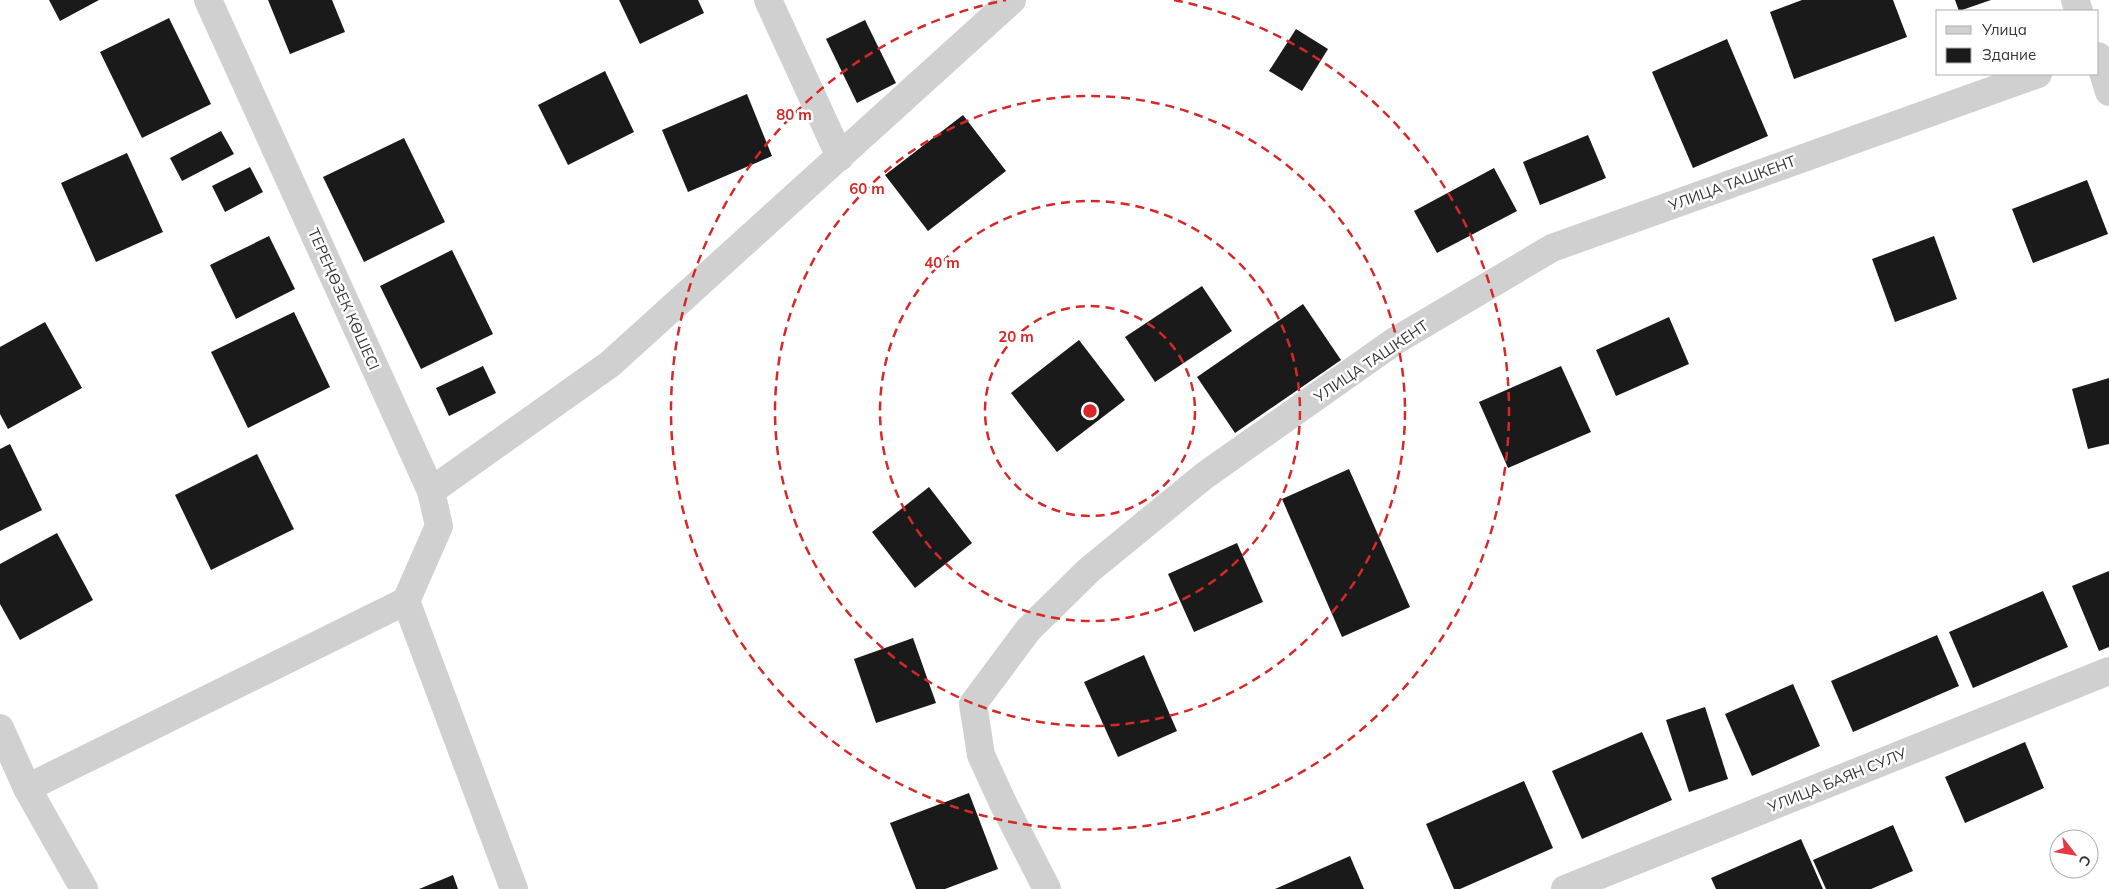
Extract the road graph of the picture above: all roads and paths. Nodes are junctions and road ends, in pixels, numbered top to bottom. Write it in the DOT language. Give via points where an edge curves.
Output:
graph roads {
  1 [pos="208,0"];
  2 [pos="768,0"];
  3 [pos="1012,0"];
  4 [pos="2099,57"];
  5 [pos="2035,75"];
  6 [pos="2109,92"];
  7 [pos="840,157"];
  8 [pos="431,491"];
  9 [pos="406,601"];
  10 [pos="2109,671"];
  11 [pos="0,728"];
  12 [pos="27,788"];
  13 [pos="84,889"];
  14 [pos="514,889"];
  15 [pos="1047,889"];
  16 [pos="1566,889"];
  1 -- 8 [label="street, ТЕРЕҢӨЗЕК КӨШЕСІ"];
  2 -- 7 [label="street"];
  3 -- 7 [label="street"];
  4 -- 6 [label="street"];
  5 -- 15 [label="street, УЛИЦА ТАШКЕНТ" via="1552,248 1396,341 1173,501 1090,570 1028,630 973,704 981,755"];
  7 -- 8 [label="street" via="610,364"];
  8 -- 9 [label="street, ТЕРЕҢӨЗЕК КӨШЕСІ" via="439,526"];
  9 -- 12 [label="street"];
  9 -- 14 [label="street"];
  10 -- 16 [label="street, УЛИЦА БАЯН СУЛУ"];
  11 -- 12 [label="street"];
  12 -- 13 [label="street"];
}
